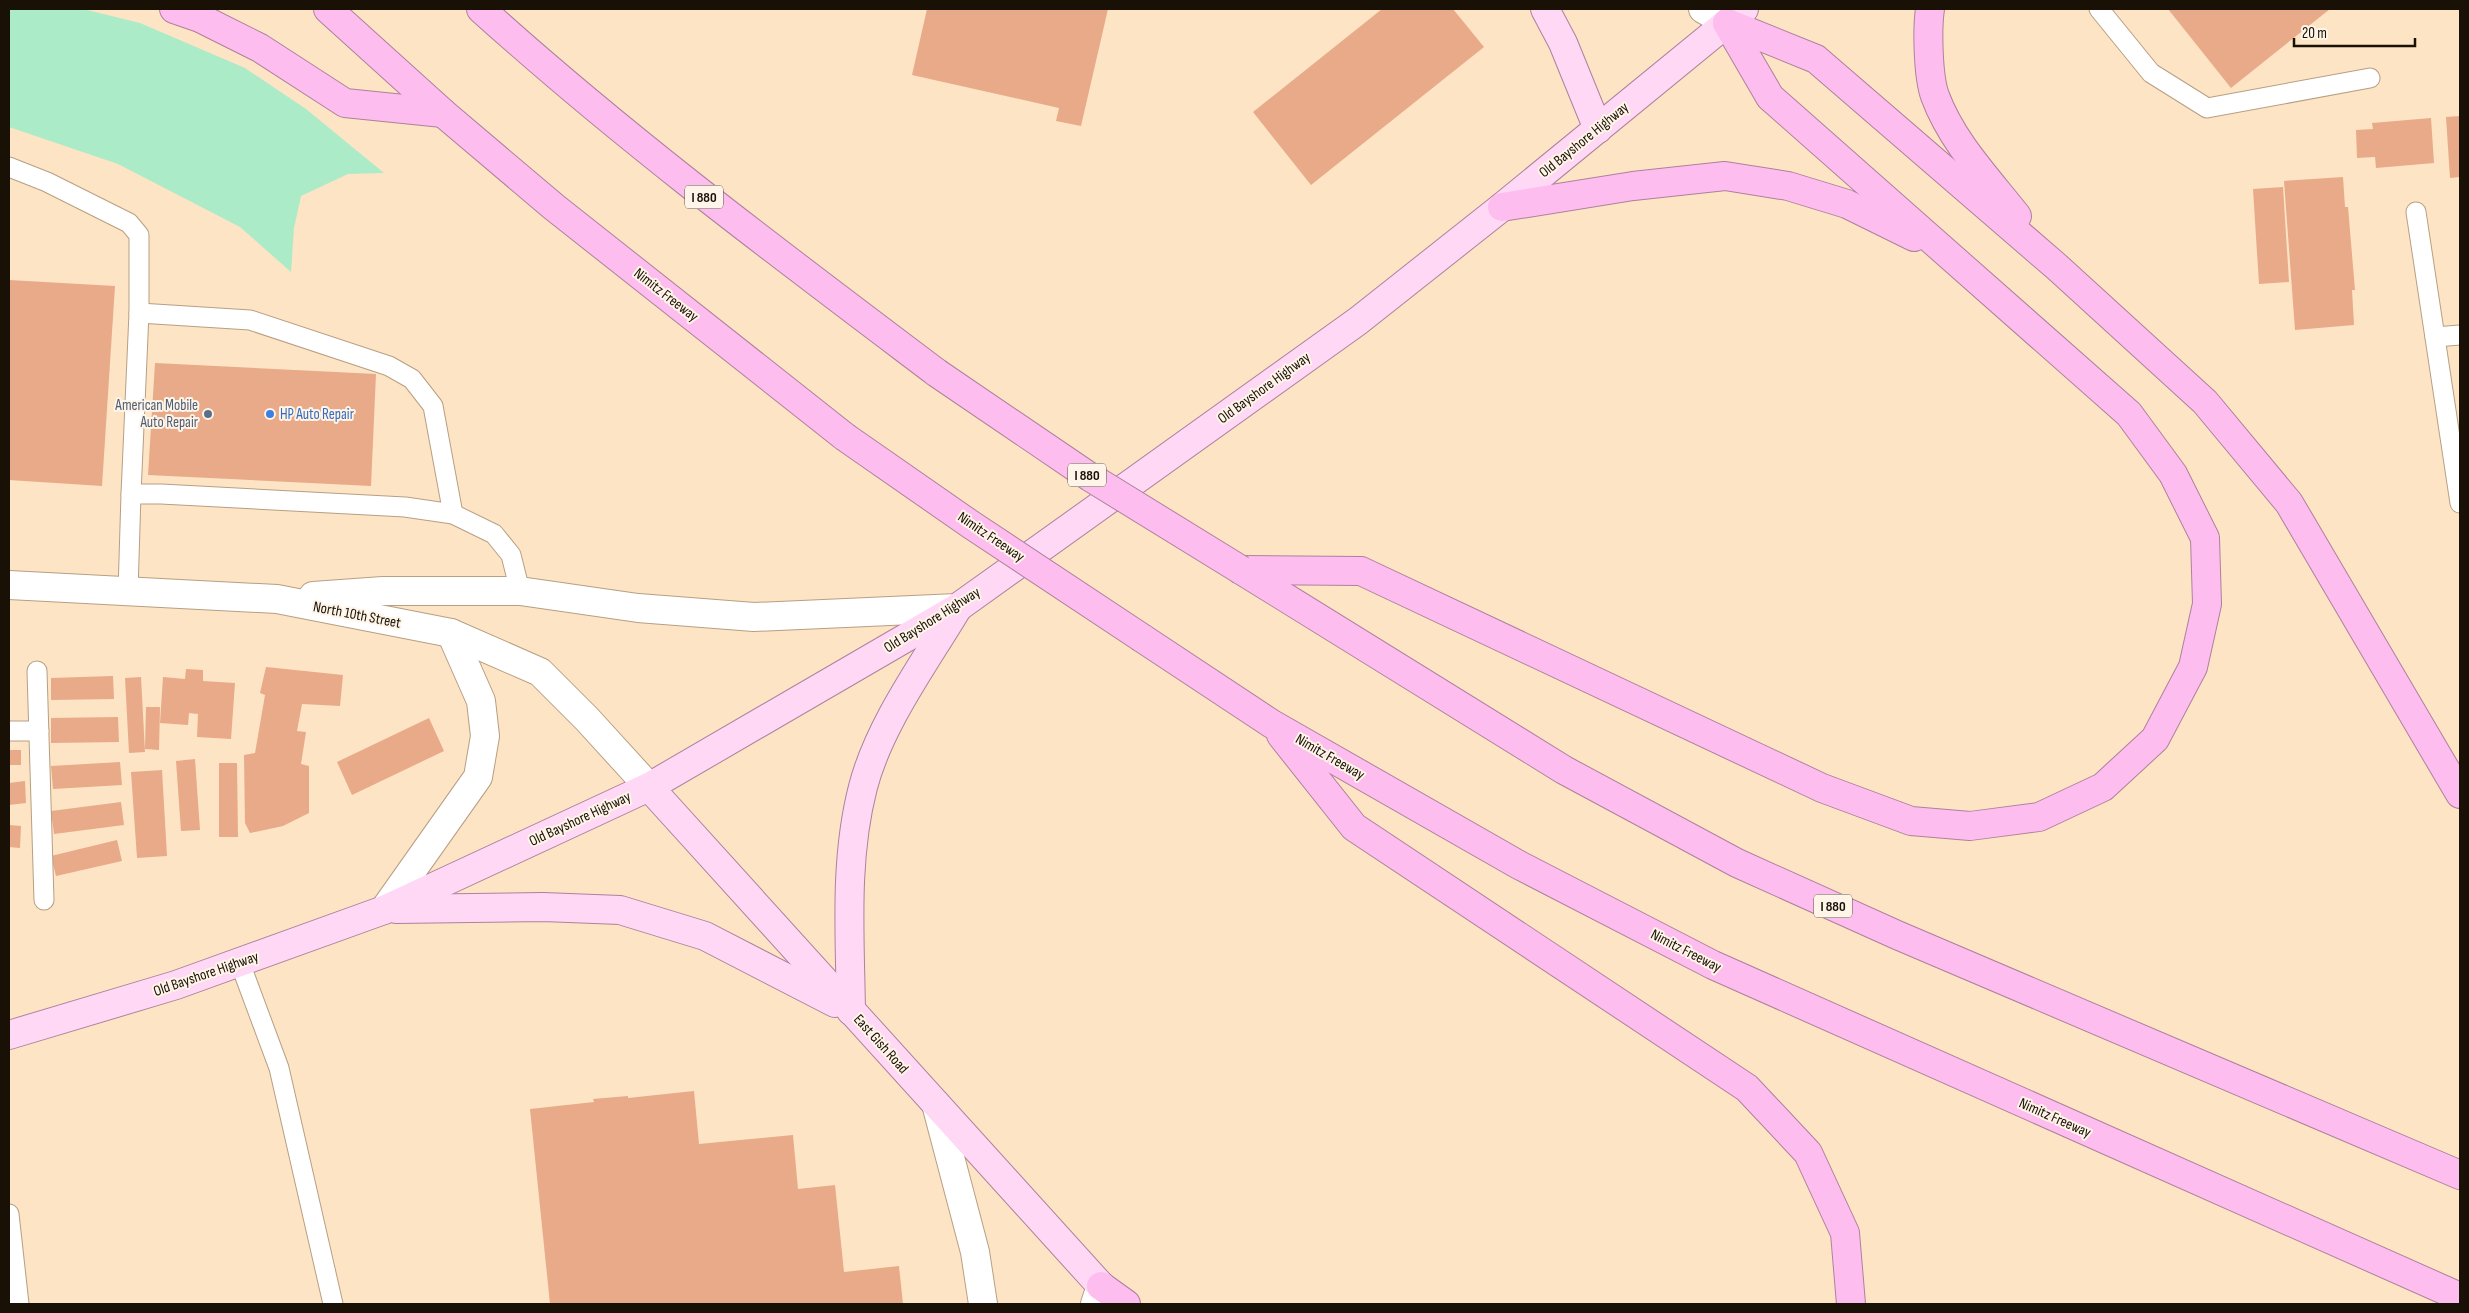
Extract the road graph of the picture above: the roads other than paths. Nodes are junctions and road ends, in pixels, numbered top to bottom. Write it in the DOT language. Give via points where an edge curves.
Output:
graph roads {
  1 [pos="174,9"];
  2 [pos="328,9"];
  3 [pos="481,9"];
  4 [pos="1545,9"];
  5 [pos="1703,9"];
  6 [pos="1930,9"];
  7 [pos="2099,9"];
  8 [pos="1735,16"];
  9 [pos="2370,78"];
  10 [pos="443,113"];
  11 [pos="1598,129"];
  12 [pos="9,167"];
  13 [pos="1502,207"];
  14 [pos="2416,212"];
  15 [pos="1945,252"];
  16 [pos="2057,266"];
  17 [pos="139,313"];
  18 [pos="2460,335"];
  19 [pos="2434,337"];
  20 [pos="131,494"];
  21 [pos="2460,503"];
  22 [pos="453,514"];
  23 [pos="1241,570"];
  24 [pos="9,585"];
  25 [pos="520,591"];
  26 [pos="128,592"];
  27 [pos="277,599"];
  28 [pos="957,608"];
  29 [pos="451,632"];
  30 [pos="37,671"];
  31 [pos="1272,724"];
  32 [pos="9,731"];
  33 [pos="39,731"];
  34 [pos="649,787"];
  35 [pos="2460,794"];
  36 [pos="44,900"];
  37 [pos="384,910"];
  38 [pos="240,963"];
  39 [pos="851,1011"];
  40 [pos="9,1035"];
  41 [pos="936,1104"];
  42 [pos="2460,1175"];
  43 [pos="9,1214"];
  44 [pos="2460,1297"];
  45 [pos="1102,1298"];
  46 [pos="19,1304"];
  47 [pos="333,1304"];
  48 [pos="982,1304"];
  49 [pos="1126,1304"];
  50 [pos="1851,1304"];
  1 -- 10 [label="highway" via="200,18 260,48 344,103"];
  2 -- 10 [label="highway, Nimitz Freeway"];
  3 -- 23 [label="highway, I 880, bridge" via="715,206 937,373 1090,477"];
  4 -- 11 [label="main road" via="1563,43"];
  5 -- 8 [label="main road"];
  6 -- 16 [label="highway" via="1927,30 1934,95 1959,143"];
  7 -- 9 [label="lane" via="2151,73 2208,108"];
  8 -- 11 [label="main road, Old Bayshore Highway"];
  8 -- 15 [label="highway" via="1770,97"];
  8 -- 16 [label="highway" via="1816,59"];
  10 -- 31 [label="highway, Nimitz Freeway, bridge" via="554,207 845,437"];
  11 -- 13 [label="main road, Old Bayshore Highway"];
  12 -- 17 [label="lane" via="129,223 139,235"];
  13 -- 15 [label="highway" via="1633,186 1725,176 1788,186 1847,204"];
  13 -- 28 [label="main road, Old Bayshore Highway" via="1358,321"];
  14 -- 19 [label="lane"];
  15 -- 23 [label="highway" via="2129,414 2173,474 2205,538 2207,604 2193,667 2155,739 2103,787 2039,817 1970,826 1911,821 1822,788 1361,571"];
  16 -- 35 [label="highway" via="2205,402 2289,503"];
  17 -- 20 [label="lane"];
  17 -- 22 [label="lane" via="250,320 389,366 412,379 433,406"];
  18 -- 19 [label="lane"];
  19 -- 21 [label="lane"];
  20 -- 22 [label="lane" via="405,507"];
  20 -- 26 [label="lane"];
  22 -- 25 [label="lane" via="494,534 511,555"];
  23 -- 42 [label="highway, I 880" via="1564,770 1738,863 1897,936"];
  24 -- 26 [label="main road, North 10th Street"];
  25 -- 27 [label="main road" via="383,591"];
  25 -- 28 [label="main road" via="638,608 754,617"];
  26 -- 27 [label="main road, North 10th Street"];
  27 -- 29 [label="main road, North 10th Street"];
  28 -- 34 [label="main road, Old Bayshore Highway"];
  28 -- 39 [label="main road" via="885,730 863,786 849,862"];
  29 -- 34 [label="main road, North 10th Street" via="540,672"];
  29 -- 37 [label="main road" via="481,701 485,736 478,777"];
  30 -- 33 [label="lane"];
  31 -- 44 [label="highway, Nimitz Freeway" via="1519,866 1713,966"];
  31 -- 50 [label="highway" via="1354,827 1747,1088 1808,1153 1845,1233"];
  32 -- 33 [label="lane"];
  33 -- 36 [label="lane"];
  34 -- 37 [label="main road, Old Bayshore Highway"];
  34 -- 39 [label="main road, East Gish Road"];
  37 -- 38 [label="main road, Old Bayshore Highway"];
  37 -- 39 [label="main road" via="543,907 620,910 705,936"];
  38 -- 40 [label="main road, Old Bayshore Highway"];
  38 -- 47 [label="lane" via="279,1068"];
  39 -- 41 [label="main road, East Gish Road"];
  41 -- 45 [label="main road, East Gish Road"];
  41 -- 48 [label="main road" via="975,1252"];
  43 -- 46 [label="lane"];
  45 -- 49 [label="highway"];
}
